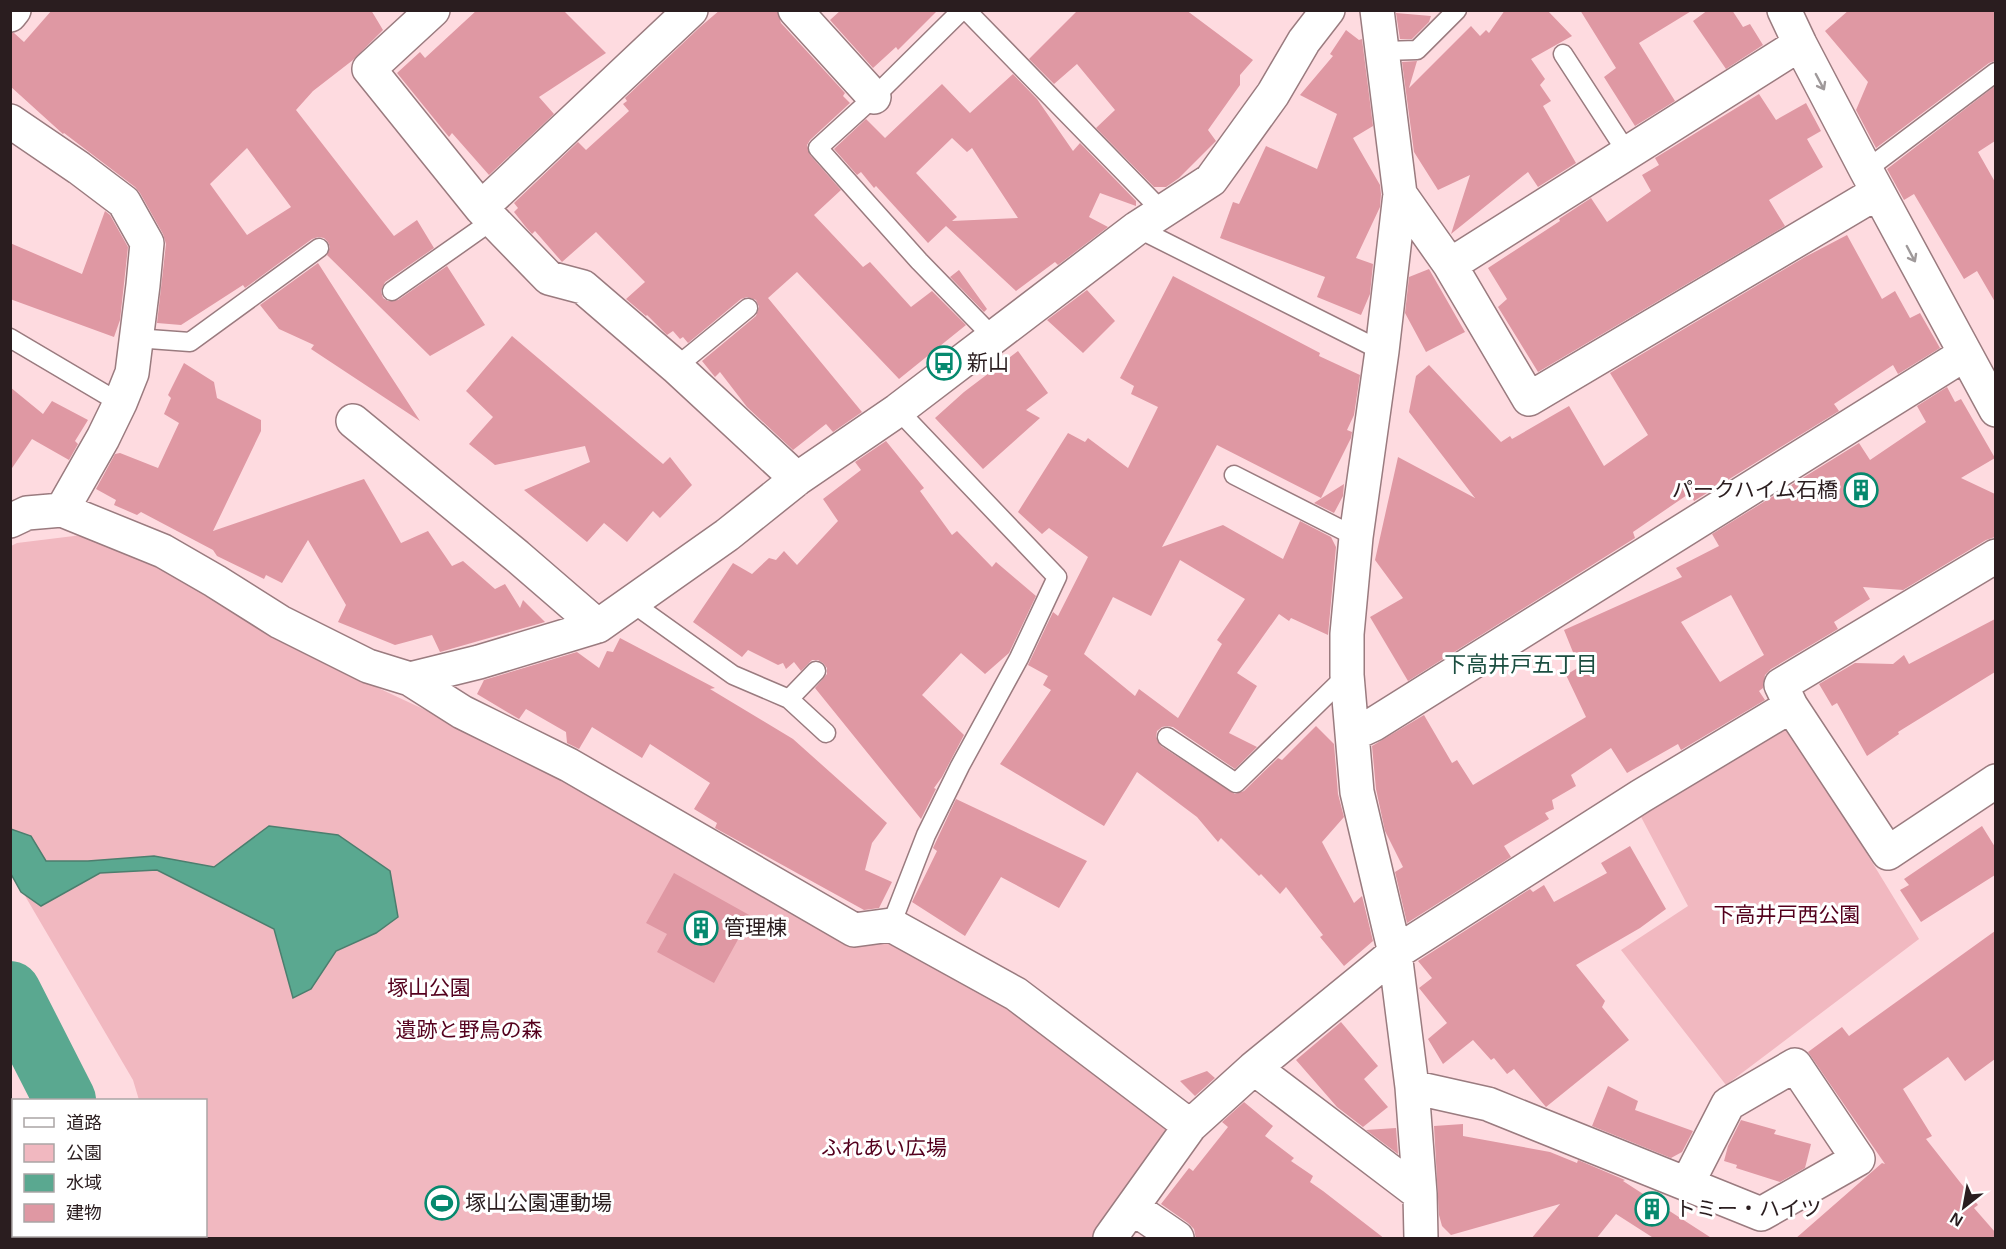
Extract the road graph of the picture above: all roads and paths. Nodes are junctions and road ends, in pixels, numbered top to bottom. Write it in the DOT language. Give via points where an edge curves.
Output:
graph roads {
  1 [pos="14,10"];
  2 [pos="433,10"];
  3 [pos="691,10"];
  4 [pos="795,10"];
  5 [pos="964,10"];
  6 [pos="1328,10"];
  7 [pos="1377,10"];
  8 [pos="1457,10"];
  9 [pos="1785,10"];
  10 [pos="10,15"];
  11 [pos="1800,44"];
  12 [pos="1383,51"];
  13 [pos="1563,54"];
  14 [pos="1995,72"];
  15 [pos="873,97"];
  16 [pos="10,122"];
  17 [pos="1628,154"];
  18 [pos="1872,181"];
  19 [pos="1400,194"];
  20 [pos="487,214"];
  21 [pos="1149,219"];
  22 [pos="319,248"];
  23 [pos="1450,265"];
  24 [pos="392,291"];
  25 [pos="748,308"];
  26 [pos="993,337"];
  27 [pos="10,338"];
  28 [pos="135,338"];
  29 [pos="1382,351"];
  30 [pos="1965,354"];
  31 [pos="676,368"];
  32 [pos="120,403"];
  33 [pos="898,410"];
  34 [pos="1995,410"];
  35 [pos="353,421"];
  36 [pos="1234,476"];
  37 [pos="797,479"];
  38 [pos="62,510"];
  39 [pos="10,520"];
  40 [pos="1356,537"];
  41 [pos="1995,556"];
  42 [pos="631,602"];
  43 [pos="598,626"];
  44 [pos="816,671"];
  45 [pos="1347,675"];
  46 [pos="410,679"];
  47 [pos="789,699"];
  48 [pos="1791,706"];
  49 [pos="826,733"];
  50 [pos="1353,734"];
  51 [pos="1167,737"];
  52 [pos="1995,781"];
  53 [pos="891,925"];
  54 [pos="1395,952"];
  55 [pos="1254,1068"];
  56 [pos="1412,1087"];
  57 [pos="1190,1126"];
  58 [pos="1687,1184"];
  59 [pos="1420,1194"];
  60 [pos="1133,1208"];
  61 [pos="1416,1235"];
  62 [pos="1110,1239"];
  63 [pos="1177,1239"];
  1 -- 10 [label="street"];
  2 -- 20 [label="street" via="369,69"];
  3 -- 20 [label="street"];
  4 -- 15 [label="street"];
  5 -- 15 [label="lane"];
  5 -- 21 [label="lane"];
  6 -- 21 [label="street" via="1211,180"];
  7 -- 12 [label="street"];
  8 -- 12 [label="lane" via="1418,50"];
  9 -- 11 [label="street"];
  11 -- 17 [label="street"];
  11 -- 18 [label="street, one-way"];
  12 -- 19 [label="street"];
  13 -- 17 [label="lane"];
  14 -- 18 [label="lane"];
  15 -- 26 [label="lane" via="818,148"];
  16 -- 28 [label="street" via="124,202 147,243"];
  17 -- 23 [label="street"];
  18 -- 23 [label="street" via="1528,399"];
  18 -- 30 [label="street, one-way"];
  19 -- 23 [label="street"];
  19 -- 29 [label="street"];
  20 -- 24 [label="lane"];
  20 -- 31 [label="street" via="549,278 583,287"];
  21 -- 26 [label="street"];
  21 -- 29 [label="lane"];
  22 -- 28 [label="lane" via="190,342"];
  25 -- 31 [label="lane"];
  26 -- 33 [label="street"];
  27 -- 32 [label="lane"];
  28 -- 32 [label="street" via="132,373"];
  29 -- 40 [label="street"];
  30 -- 34 [label="street"];
  30 -- 50 [label="street"];
  31 -- 37 [label="street"];
  32 -- 38 [label="street"];
  33 -- 37 [label="street"];
  33 -- 53 [label="lane" via="1057,577 926,835"];
  35 -- 43 [label="street"];
  36 -- 40 [label="lane"];
  37 -- 42 [label="street" via="727,536"];
  38 -- 39 [label="street" via="27,513"];
  38 -- 46 [label="street" via="163,551 280,622 368,666"];
  40 -- 45 [label="street"];
  41 -- 48 [label="street" via="1781,685"];
  42 -- 43 [label="street"];
  42 -- 47 [label="lane" via="733,675"];
  43 -- 46 [label="street"];
  44 -- 47 [label="lane"];
  45 -- 50 [label="street"];
  45 -- 51 [label="lane" via="1236,783"];
  46 -- 53 [label="street" via="462,712 569,765 854,930"];
  47 -- 49 [label="lane"];
  48 -- 52 [label="street" via="1888,853"];
  48 -- 54 [label="street"];
  50 -- 54 [label="street" via="1357,792"];
  53 -- 57 [label="street" via="1017,994"];
  54 -- 55 [label="street"];
  54 -- 56 [label="street"];
  55 -- 57 [label="street"];
  55 -- 59 [label="street"];
  56 -- 58 [label="street" via="1488,1104"];
  56 -- 59 [label="street"];
  57 -- 60 [label="street"];
  58 -- 58 [label="street" via="1761,1214 1858,1159 1795,1065 1728,1104"];
  59 -- 61 [label="street"];
  60 -- 62 [label="street"];
  60 -- 63 [label="street"];
}
